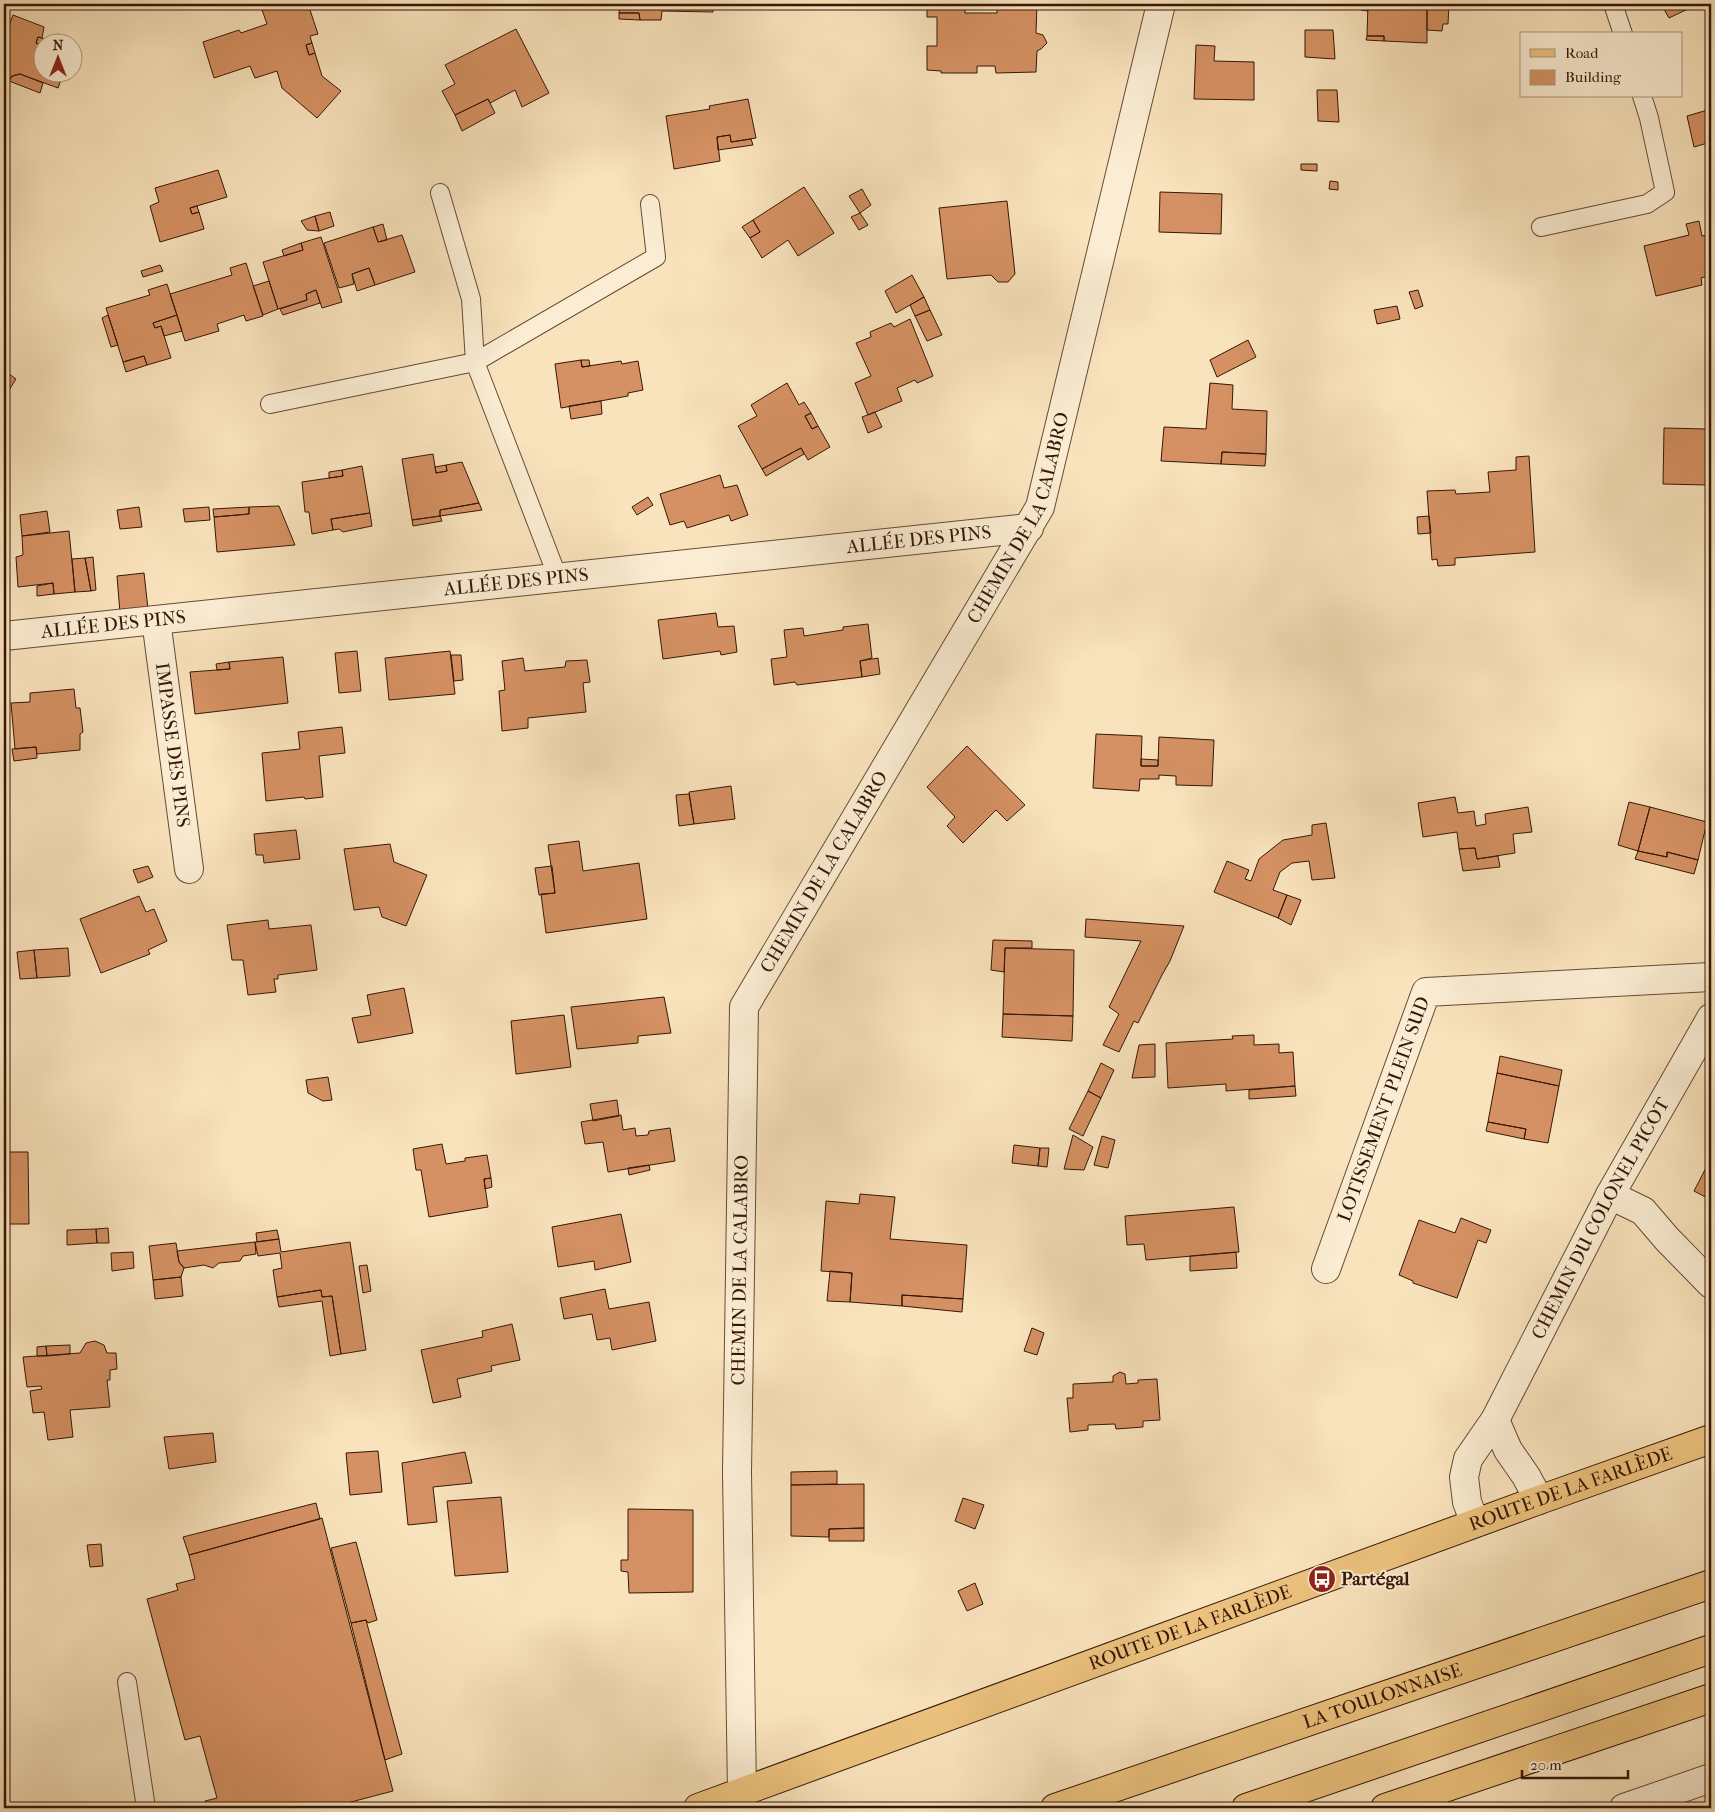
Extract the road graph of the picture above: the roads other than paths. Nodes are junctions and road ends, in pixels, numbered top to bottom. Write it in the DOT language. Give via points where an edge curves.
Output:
graph roads {
  1 [pos="1161,4"];
  2 [pos="1613,4"];
  3 [pos="1622,32"];
  4 [pos="1643,98"];
  5 [pos="440,193"];
  6 [pos="650,204"];
  7 [pos="1541,227"];
  8 [pos="476,362"];
  9 [pos="270,404"];
  10 [pos="1029,528"];
  11 [pos="558,578"];
  12 [pos="156,620"];
  13 [pos="4,636"];
  14 [pos="189,869"];
  15 [pos="1711,976"];
  16 [pos="1711,1018"];
  17 [pos="1610,1195"];
  18 [pos="1326,1269"];
  19 [pos="1711,1284"];
  20 [pos="1494,1420"];
  21 [pos="1711,1439"];
  22 [pos="1539,1500"];
  23 [pos="1475,1523"];
  24 [pos="1711,1584"];
  25 [pos="1711,1648"];
  26 [pos="127,1682"];
  27 [pos="1711,1698"];
  28 [pos="1711,1778"];
  29 [pos="742,1792"];
  30 [pos="1632,1807"];
  31 [pos="146,1808"];
  32 [pos="698,1808"];
  33 [pos="1055,1808"];
  34 [pos="1246,1808"];
  35 [pos="1385,1808"];
  1 -- 10 [label="street, CHEMIN DE LA CALABRO" via="1040,508"];
  2 -- 3 [label="lane"];
  4 -- 7 [label="lane" via="1665,192 1647,204"];
  5 -- 8 [label="lane" via="471,299"];
  6 -- 8 [label="lane" via="656,257"];
  8 -- 9 [label="lane"];
  8 -- 11 [label="lane"];
  10 -- 11 [label="street, ALLÉE DES PINS"];
  10 -- 29 [label="street, CHEMIN DE LA CALABRO" via="744,1007 737,1472"];
  11 -- 12 [label="street, ALLÉE DES PINS"];
  12 -- 13 [label="street, ALLÉE DES PINS"];
  12 -- 14 [label="street, IMPASSE DES PINS"];
  15 -- 18 [label="street, LOTISSEMENT PLEIN SUD" via="1426,992"];
  16 -- 17 [label="street, CHEMIN DU COLONEL PICOT"];
  17 -- 19 [label="street" via="1643,1211"];
  17 -- 20 [label="street, CHEMIN DU COLONEL PICOT"];
  20 -- 22 [label="street" via="1508,1450"];
  20 -- 23 [label="street, CHEMIN DU COLONEL PICOT" via="1468,1459 1464,1477 1467,1502"];
  21 -- 22 [label="main road, ROUTE DE LA FARLÈDE"];
  22 -- 23 [label="main road, ROUTE DE LA FARLÈDE"];
  23 -- 29 [label="main road, ROUTE DE LA FARLÈDE"];
  24 -- 33 [label="main road, LA TOULONNAISE"];
  25 -- 34 [label="main road"];
  26 -- 31 [label="lane"];
  27 -- 35 [label="main road"];
  28 -- 30 [label="street"];
  29 -- 32 [label="main road, ROUTE DE LA FARLÈDE"];
}
